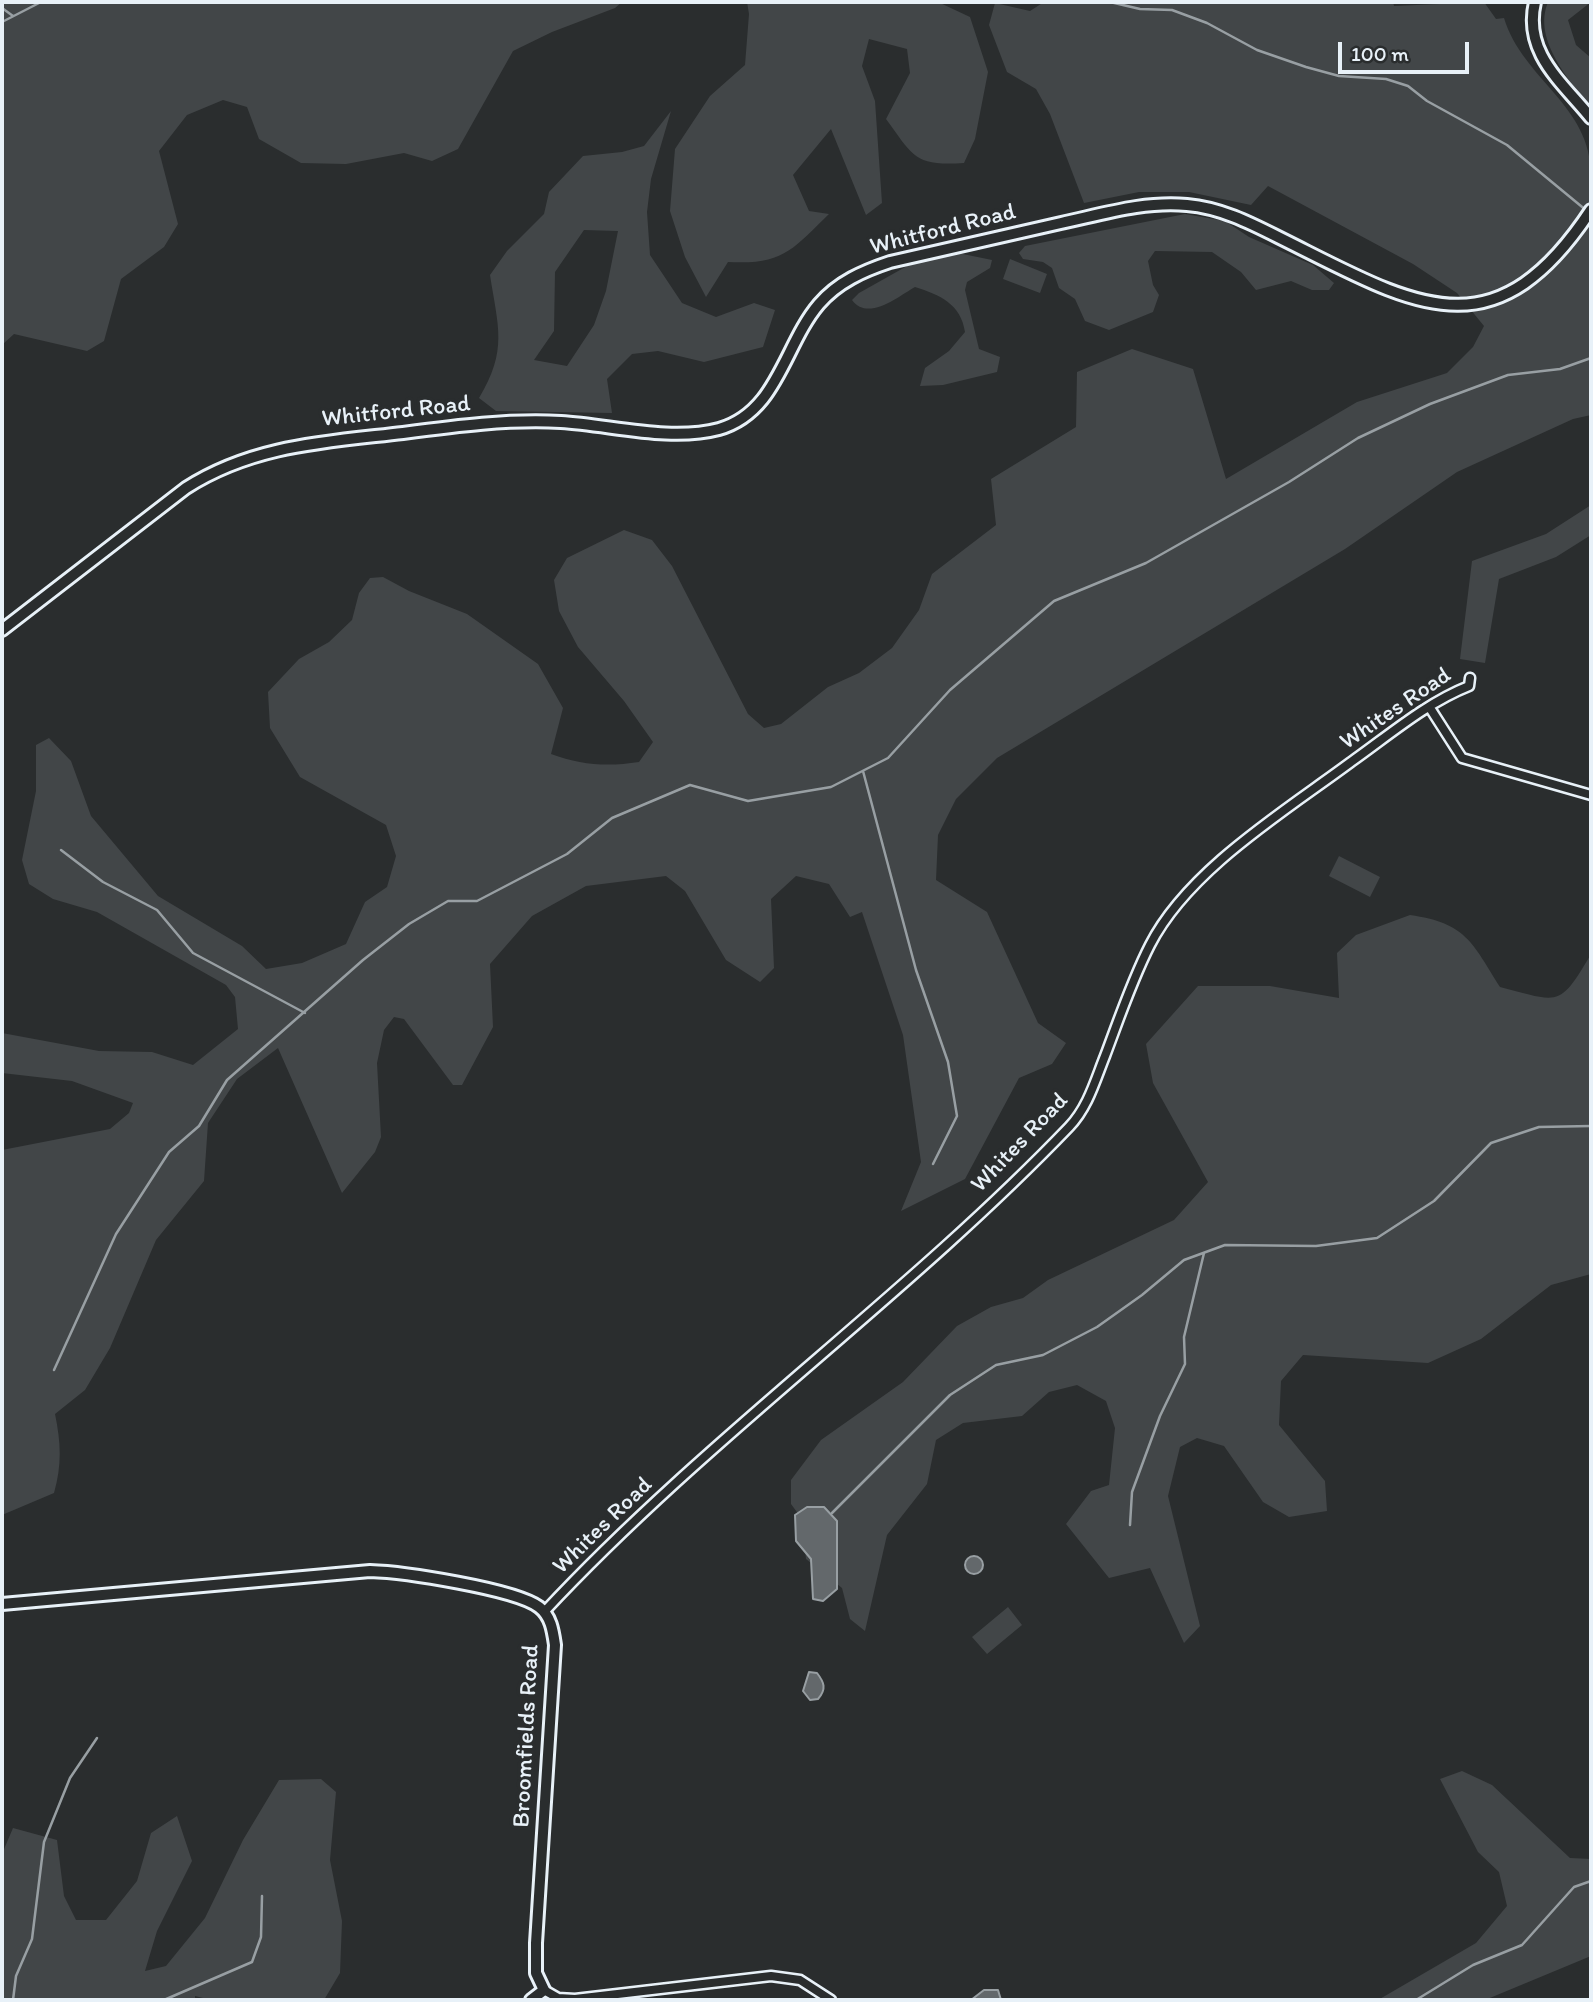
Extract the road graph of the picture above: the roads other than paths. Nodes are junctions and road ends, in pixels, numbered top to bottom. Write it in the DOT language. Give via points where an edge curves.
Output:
graph roads {
  1 [pos="1535,2"];
  2 [pos="1591,118"];
  3 [pos="1591,210"];
  4 [pos="2,630"];
  5 [pos="1470,678"];
  6 [pos="1430,708"];
  7 [pos="1591,795"];
  8 [pos="2,1604"];
  9 [pos="544,1612"];
  10 [pos="544,1990"];
  11 [pos="531,2000"];
  12 [pos="831,2000"];
  1 -- 2 [label="main road" via="1532,30 1540,54"];
  3 -- 4 [label="main road, Whitford Road" via="1550,262 1523,284 1499,296 1459,305 1423,303 1393,294 1239,218 1189,205 1131,207 890,262 854,275 827,296 807,321 772,387 732,424 688,433 564,422 502,422 306,444 257,454 186,488"];
  5 -- 6 [label="street, Whites Road" via="1469,686"];
  6 -- 7 [label="street" via="1462,758"];
  6 -- 9 [label="street, Whites Road" via="1284,811 1198,883 1171,912 1149,947 1077,1118 963,1227 605,1546"];
  8 -- 9 [label="main road, Broomfields Road" via="370,1571 514,1597"];
  9 -- 10 [label="main road, Broomfields Road" via="555,1645 535,1965"];
  10 -- 11 [label="main road"];
  10 -- 12 [label="street" via="558,1998 575,1999 771,1976 800,1980"];
}
